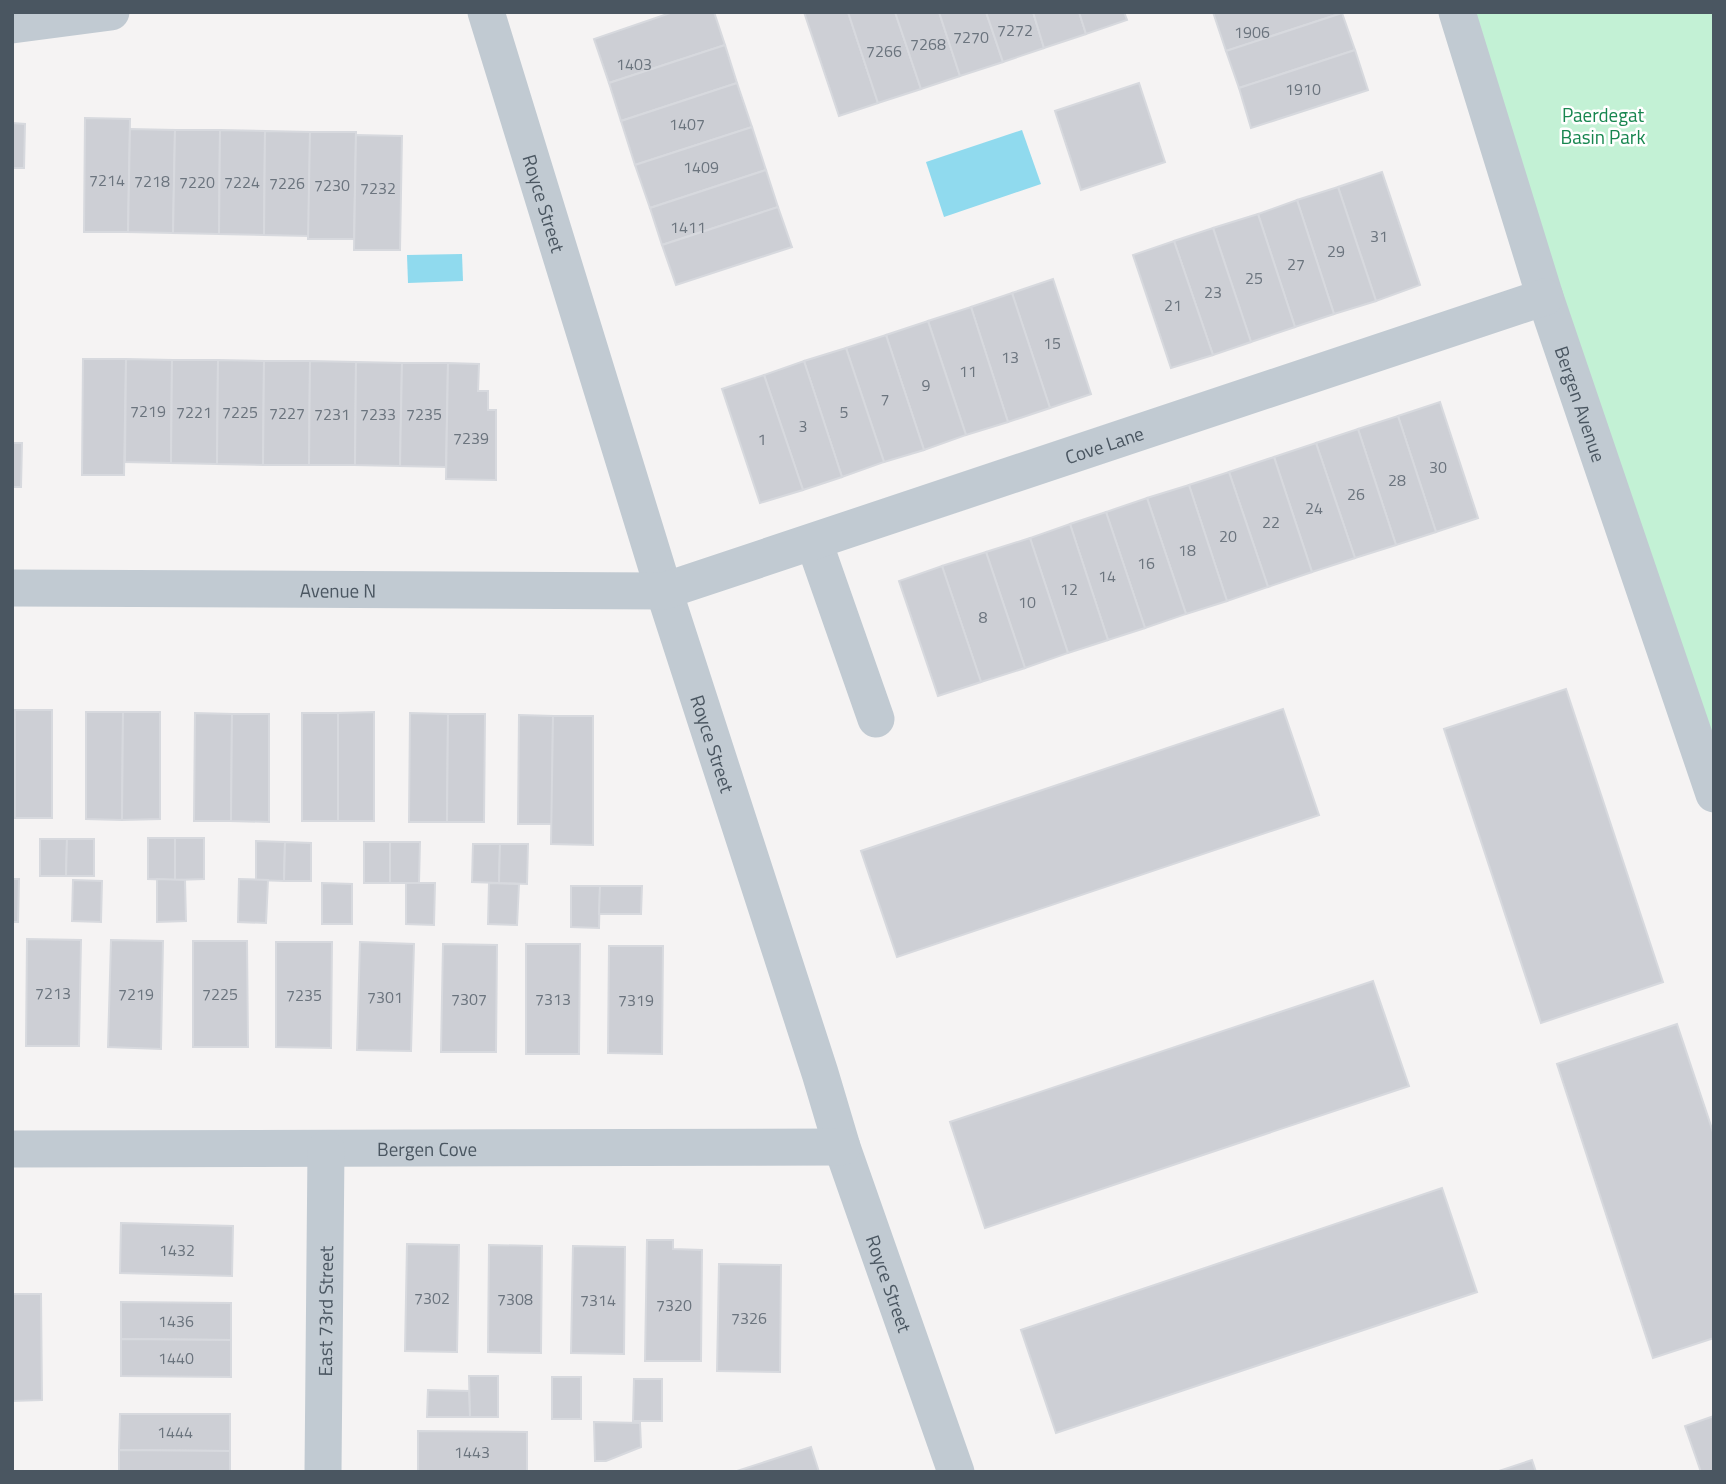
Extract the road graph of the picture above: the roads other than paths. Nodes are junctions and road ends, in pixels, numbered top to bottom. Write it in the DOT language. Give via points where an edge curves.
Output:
graph roads {
  1 [pos="111,12"];
  2 [pos="486,12"];
  3 [pos="1457,12"];
  4 [pos="12,25"];
  5 [pos="1545,297"];
  6 [pos="814,542"];
  7 [pos="12,588"];
  8 [pos="664,592"];
  9 [pos="876,719"];
  10 [pos="1714,794"];
  11 [pos="842,1147"];
  12 [pos="12,1149"];
  13 [pos="326,1149"];
  14 [pos="323,1472"];
  15 [pos="956,1472"];
  1 -- 4 [label="street"];
  2 -- 8 [label="street, Royce Street"];
  3 -- 5 [label="street, Bergen Avenue"];
  5 -- 6 [label="street, Cove Lane"];
  5 -- 10 [label="street, Bergen Avenue"];
  6 -- 8 [label="street, Cove Lane"];
  6 -- 9 [label="street"];
  7 -- 8 [label="street, Avenue N"];
  8 -- 11 [label="street, Royce Street"];
  11 -- 13 [label="street, Bergen Cove"];
  11 -- 15 [label="street, Royce Street"];
  12 -- 13 [label="street, Bergen Cove"];
  13 -- 14 [label="street, East 73rd Street"];
}
